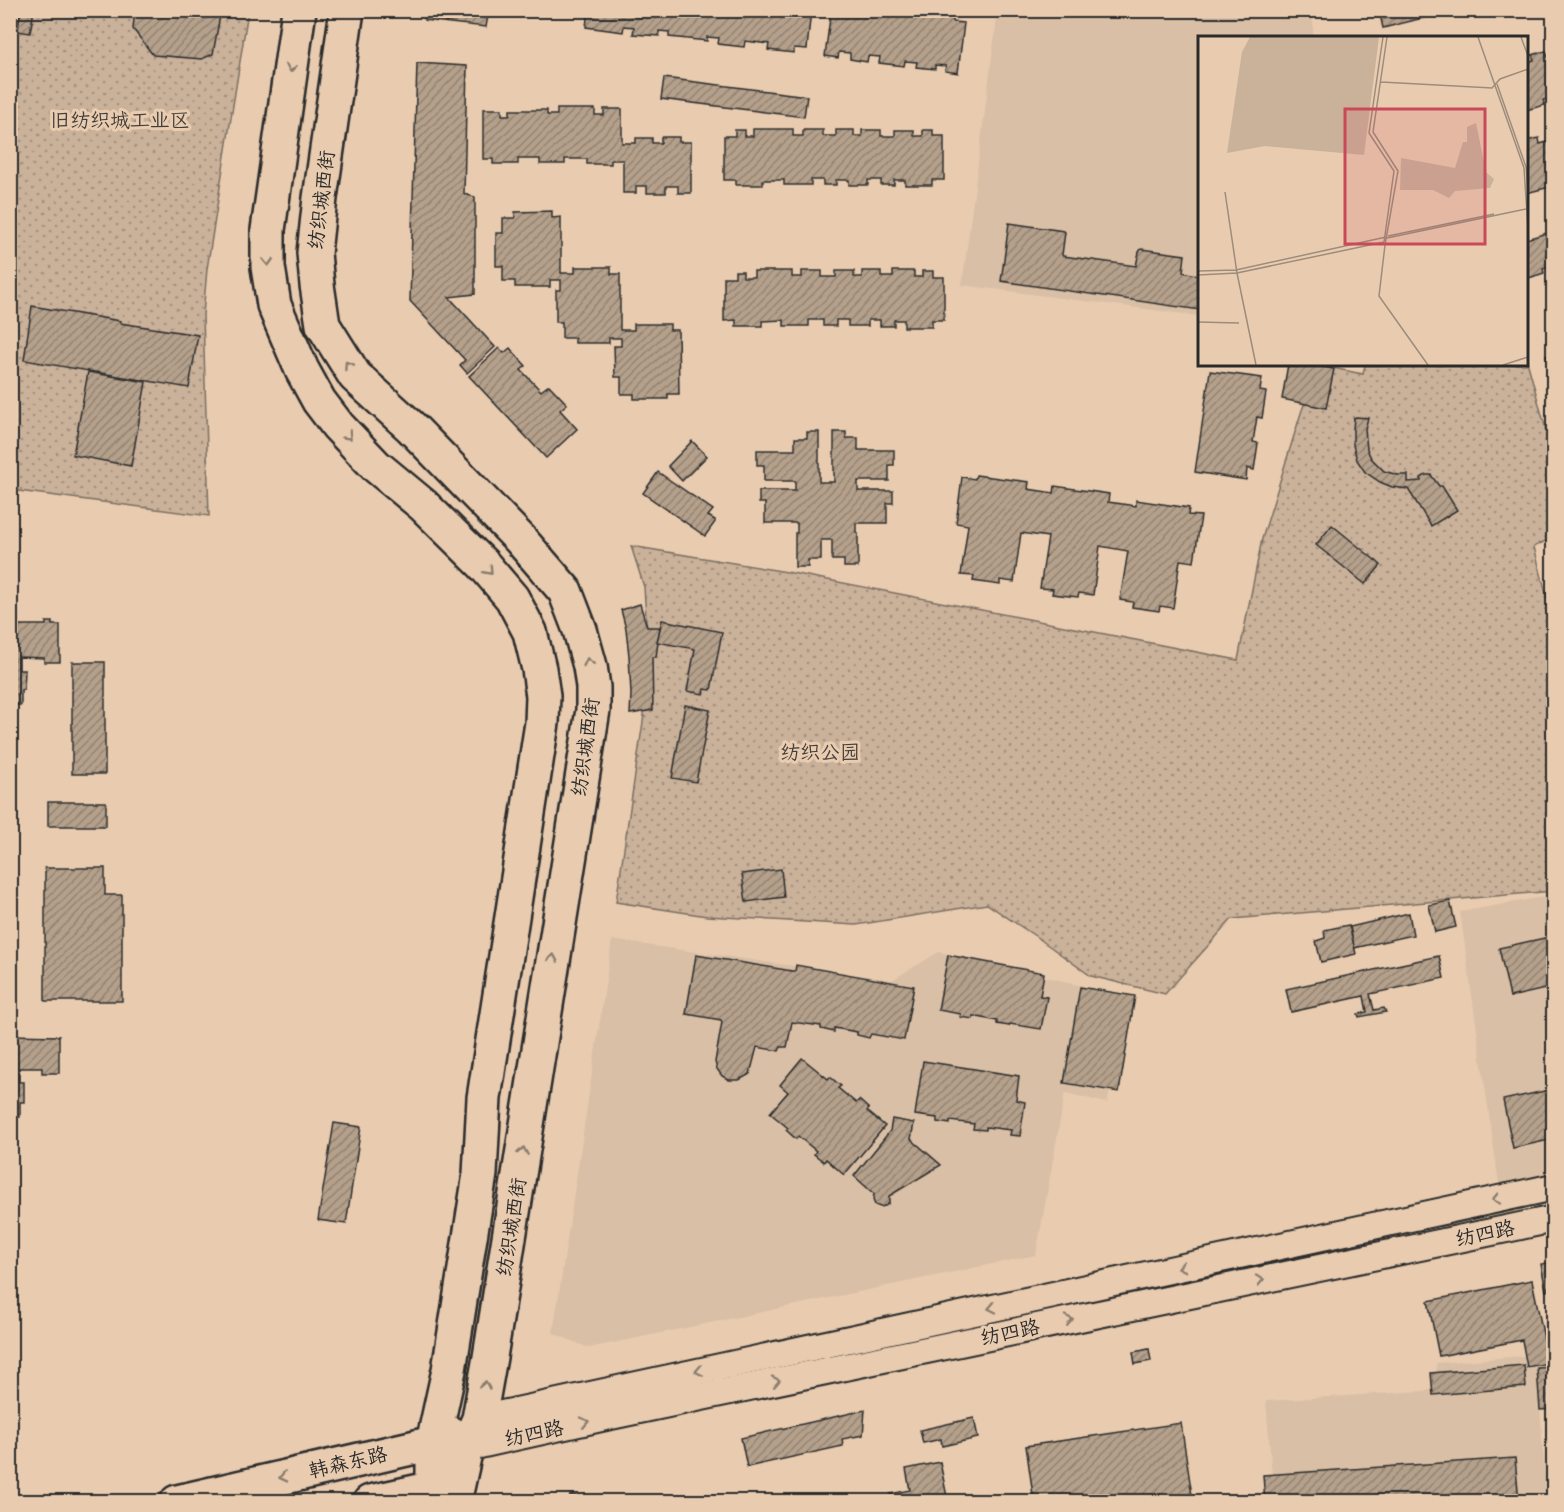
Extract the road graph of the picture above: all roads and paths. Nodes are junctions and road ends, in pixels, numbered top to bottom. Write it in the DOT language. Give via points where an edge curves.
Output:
graph roads {
  1 [pos="298,10"];
  2 [pos="347,10"];
  3 [pos="1554,1187"];
  4 [pos="1554,1219"];
  5 [pos="473,1433"];
  6 [pos="433,1443"];
  7 [pos="442,1497"];
  8 [pos="177,1502"];
  9 [pos="370,1502"];
  1 -- 6 [label="main road, 纺织城西街, one-way" via="268,230 274,305 302,370 338,426 483,564 512,598 530,632 543,696 484,1098 480,1174 449,1370"];
  5 -- 2 [label="main road, 纺织城西街, one-way" via="591,721 593,687 580,630 565,591 411,427 355,376 323,325 314,253"];
  3 -- 5 [label="street, 纺四路, one-way"];
  5 -- 4 [label="street, 纺四路, one-way" via="624,1413"];
  5 -- 6 [label="main road, 韩森东路"];
  5 -- 7 [label="main road"];
  6 -- 7 [label="main road, 纺织城西街"];
  6 -- 8 [label="main road, 韩森东路, one-way"];
  7 -- 9 [label="main road"];
}
